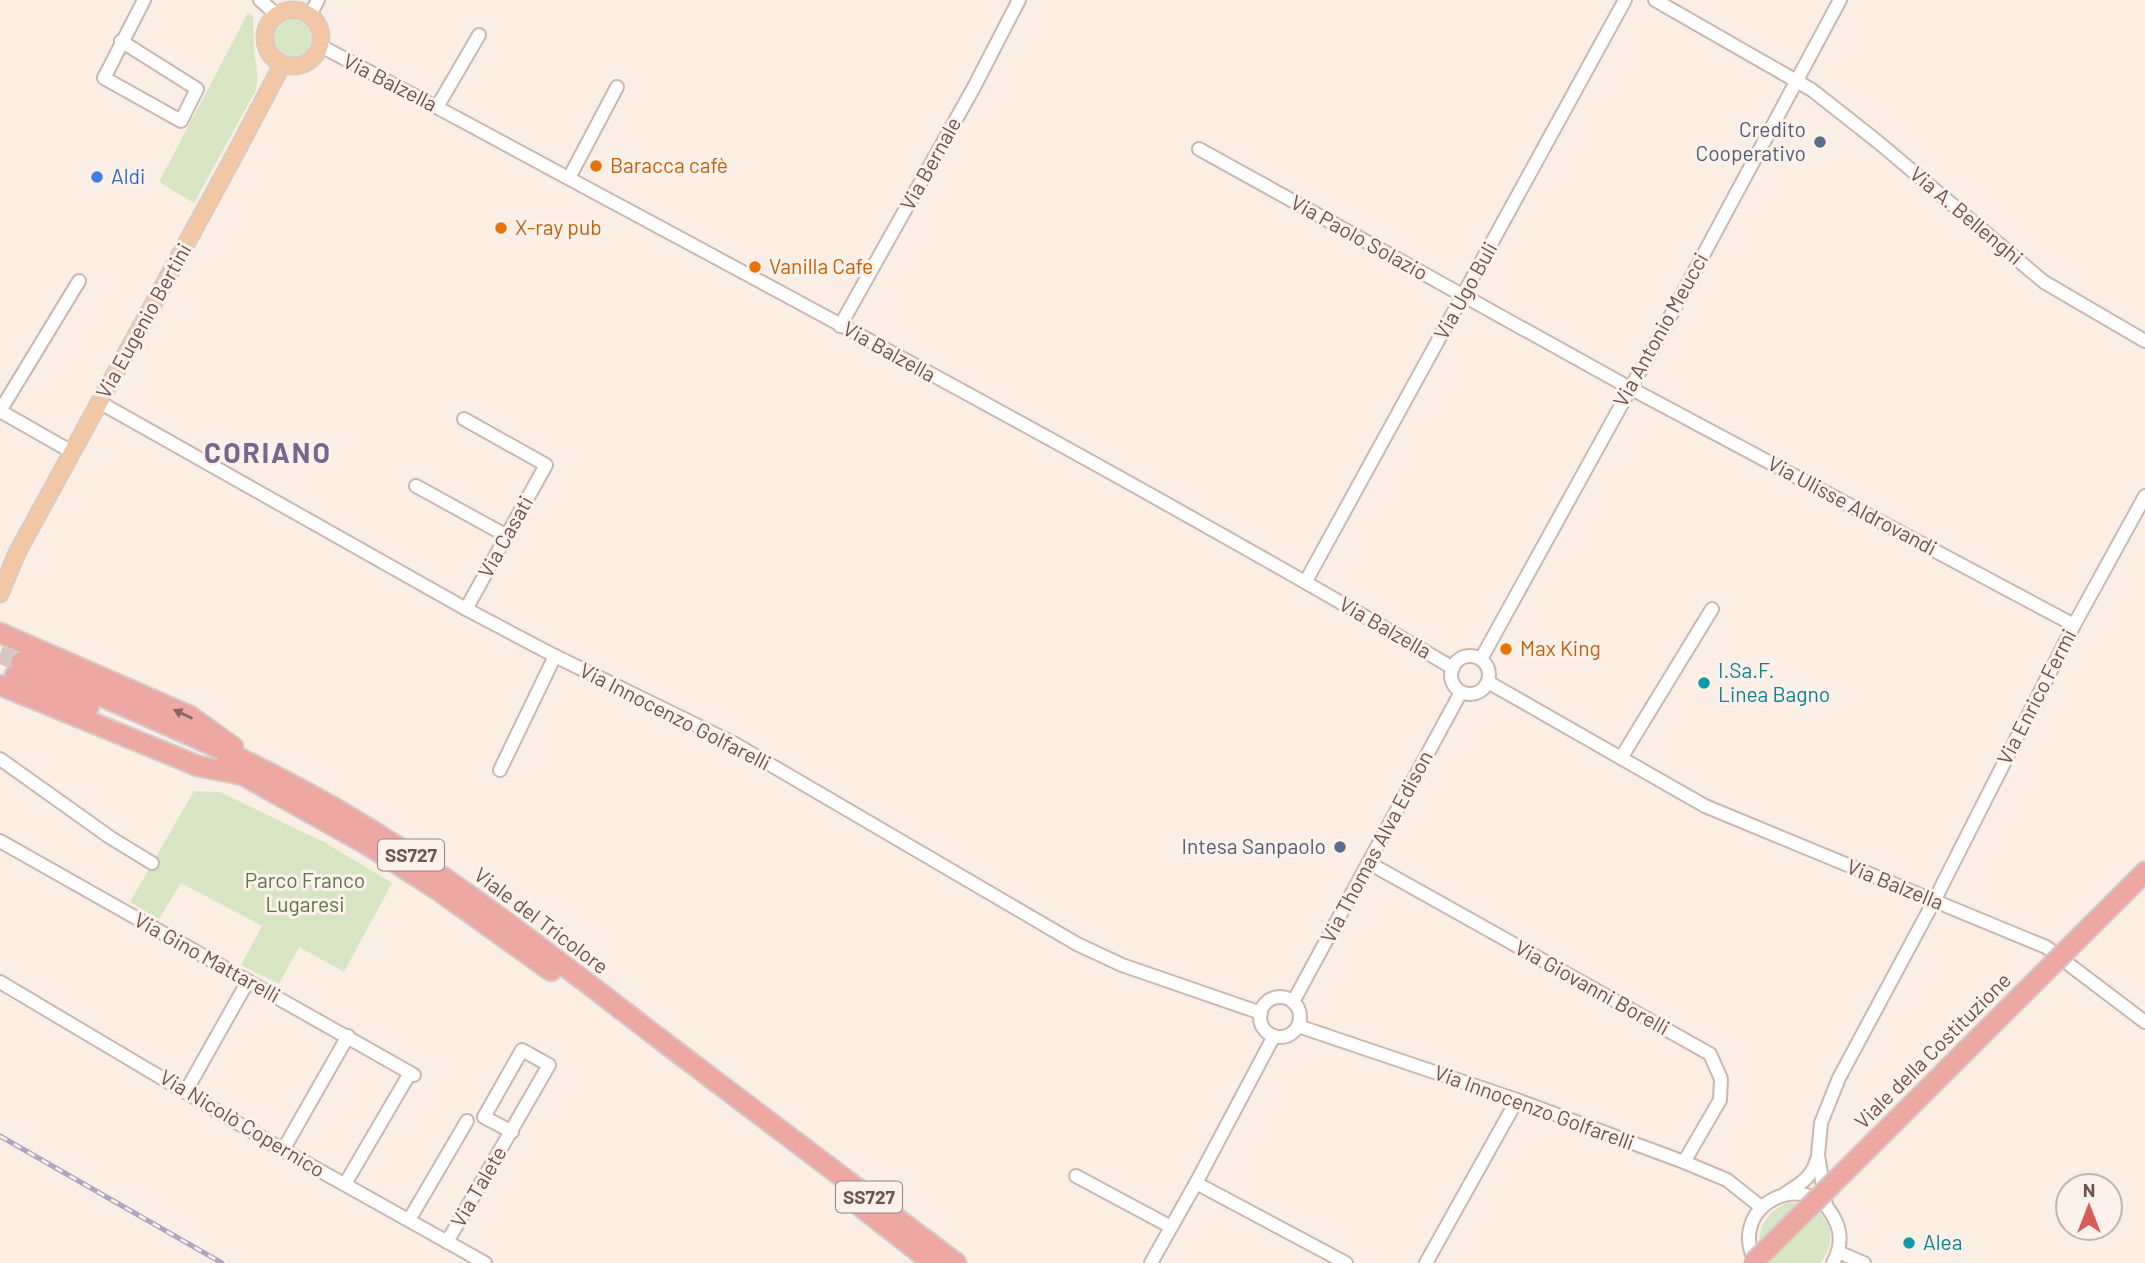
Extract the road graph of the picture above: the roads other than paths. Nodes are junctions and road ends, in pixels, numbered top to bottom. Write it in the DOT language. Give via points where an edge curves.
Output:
graph roads {
  1 [pos="144,0"];
  2 [pos="260,0"];
  3 [pos="318,0"];
  4 [pos="1019,0"];
  5 [pos="1625,0"];
  6 [pos="1656,0"];
  7 [pos="1840,0"];
  8 [pos="277,15"];
  9 [pos="310,15"];
  10 [pos="479,35"];
  11 [pos="121,41"];
  12 [pos="321,46"];
  13 [pos="282,65"];
  14 [pos="1796,80"];
  15 [pos="617,86"];
  16 [pos="437,107"];
  17 [pos="1199,149"];
  18 [pos="569,178"];
  19 [pos="79,281"];
  20 [pos="1464,296"];
  21 [pos="840,326"];
  22 [pos="2145,341"];
  23 [pos="1630,388"];
  24 [pos="99,402"];
  25 [pos="0,411"];
  26 [pos="464,419"];
  27 [pos="72,452"];
  28 [pos="416,486"];
  29 [pos="2144,497"];
  30 [pos="507,536"];
  31 [pos="3,581"];
  32 [pos="1306,581"];
  33 [pos="0,594"];
  34 [pos="1712,608"];
  35 [pos="466,609"];
  36 [pos="2074,625"];
  37 [pos="0,634"];
  38 [pos="555,656"];
  39 [pos="1481,659"];
  40 [pos="1452,667"];
  41 [pos="12,674"];
  42 [pos="1488,682"];
  43 [pos="1461,692"];
  44 [pos="1621,758"];
  45 [pos="0,759"];
  46 [pos="500,769"];
  47 [pos="252,772"];
  48 [pos="0,841"];
  49 [pos="152,863"];
  50 [pos="1369,863"];
  51 [pos="2145,872"];
  52 [pos="2145,887"];
  53 [pos="2124,900"];
  54 [pos="1934,901"];
  55 [pos="248,981"];
  56 [pos="0,982"];
  57 [pos="1293,1002"];
  58 [pos="1261,1013"];
  59 [pos="2145,1022"];
  60 [pos="1297,1026"];
  61 [pos="348,1036"];
  62 [pos="1273,1036"];
  63 [pos="186,1091"];
  64 [pos="1517,1100"];
  65 [pos="467,1121"];
  66 [pos="512,1132"];
  67 [pos="778,1136"];
  68 [pos="283,1150"];
  69 [pos="1818,1155"];
  70 [pos="1684,1162"];
  71 [pos="1076,1176"];
  72 [pos="1196,1183"];
  73 [pos="345,1184"];
  74 [pos="1786,1194"];
  75 [pos="1826,1206"];
  76 [pos="1761,1207"];
  77 [pos="409,1220"];
  78 [pos="1171,1227"];
  79 [pos="447,1242"];
  80 [pos="1835,1257"];
  81 [pos="485,1263"];
  82 [pos="933,1263"];
  83 [pos="956,1263"];
  84 [pos="1151,1263"];
  85 [pos="1346,1263"];
  86 [pos="1426,1263"];
  87 [pos="1754,1263"];
  88 [pos="1771,1263"];
  89 [pos="1864,1263"];
  1 -- 11 [label="street"];
  2 -- 8 [label="street"];
  3 -- 9 [label="street"];
  4 -- 21 [label="street, Via Bernale"];
  5 -- 20 [label="street, Via Ugo Buli"];
  6 -- 14 [label="street, Via A. Bellenghi"];
  7 -- 14 [label="street, Via Antonio Meucci"];
  8 -- 9 [label="main road" via="293,10"];
  8 -- 13 [label="main road" via="265,31 265,41 273,59"];
  9 -- 12 [label="main road" via="320,29"];
  10 -- 16 [label="street"];
  11 -- 11 [label="street" via="104,78 181,121 197,89"];
  12 -- 13 [label="main road" via="310,62"];
  12 -- 16 [label="street, Via Balzella"];
  13 -- 24 [label="main road, Via Eugenio Bertini"];
  14 -- 22 [label="street, Via A. Bellenghi" via="1878,142 2044,282"];
  14 -- 23 [label="street, Via Antonio Meucci"];
  15 -- 18 [label="street"];
  16 -- 18 [label="street, Via Balzella"];
  17 -- 20 [label="street, Via Paolo Solazio"];
  18 -- 21 [label="street, Via Balzella"];
  19 -- 25 [label="street"];
  20 -- 23 [label="street, Via Paolo Solazio"];
  20 -- 32 [label="street, Via Ugo Buli"];
  21 -- 32 [label="street, Via Balzella"];
  23 -- 36 [label="street, Via Ulisse Aldrovandi"];
  23 -- 39 [label="street, Via Antonio Meucci"];
  24 -- 27 [label="main road, Via Eugenio Bertini"];
  24 -- 35 [label="street, Via Innocenzo Golfarelli"];
  25 -- 27 [label="street"];
  26 -- 30 [label="street, Via Casati" via="546,465"];
  27 -- 31 [label="main road, Via Eugenio Bertini"];
  28 -- 30 [label="street"];
  29 -- 36 [label="street, Via Enrico Fermi"];
  30 -- 35 [label="street, Via Casati"];
  31 -- 33 [label="main road, Via Eugenio Bertini"];
  32 -- 40 [label="street, Via Balzella"];
  34 -- 44 [label="street"];
  35 -- 38 [label="street, Via Innocenzo Golfarelli"];
  36 -- 54 [label="street, Via Enrico Fermi"];
  47 -- 37 [label="highway, one-way" via="218,735 190,716"];
  38 -- 46 [label="street"];
  38 -- 58 [label="street, Via Innocenzo Golfarelli" via="734,744 1077,944 1122,965"];
  39 -- 40 [label="street" via="1465,657"];
  39 -- 42 [label="street" via="1489,669"];
  40 -- 43 [label="street" via="1453,684"];
  41 -- 47 [label="highway, Viale del Tricolore / SS727"];
  41 -- 47 [label="highway" via="198,766"];
  42 -- 43 [label="street" via="1474,694"];
  42 -- 44 [label="street, Via Balzella"];
  43 -- 50 [label="street, Via Thomas Alva Edison"];
  44 -- 54 [label="street, Via Balzella" via="1705,806"];
  45 -- 49 [label="street"];
  47 -- 67 [label="highway, Viale del Tricolore / SS727" via="358,822 497,914"];
  48 -- 55 [label="street, Via Gino Mattarelli"];
  50 -- 57 [label="street, Via Thomas Alva Edison"];
  50 -- 70 [label="street, Via Giovanni Borelli" via="1710,1054 1721,1079 1720,1100"];
  51 -- 53 [label="highway, Viale della Costituzione"];
  52 -- 53 [label="highway, Viale della Costituzione"];
  53 -- 87 [label="highway, Viale della Costituzione, bridge"];
  53 -- 88 [label="highway, Viale della Costituzione"];
  54 -- 59 [label="street, Via Balzella" via="2046,947"];
  54 -- 69 [label="street, Via Enrico Fermi" via="1839,1078 1821,1123"];
  55 -- 61 [label="street, Via Gino Mattarelli"];
  55 -- 63 [label="street"];
  56 -- 63 [label="street, Via Nicolò Copernico"];
  57 -- 58 [label="street" via="1271,999"];
  57 -- 60 [label="street" via="1299,1013"];
  58 -- 62 [label="street" via="1261,1024"];
  60 -- 62 [label="street" via="1290,1034"];
  60 -- 64 [label="street, Via Innocenzo Golfarelli"];
  61 -- 68 [label="street"];
  61 -- 73 [label="street, Via Gino Mattarelli" via="412,1074"];
  62 -- 72 [label="street"];
  63 -- 68 [label="street, Via Nicolò Copernico"];
  64 -- 70 [label="street, Via Innocenzo Golfarelli"];
  64 -- 86 [label="street"];
  65 -- 77 [label="street"];
  66 -- 66 [label="street, Via Talete" via="484,1116 522,1050 549,1065"];
  66 -- 79 [label="street, Via Talete"];
  67 -- 82 [label="highway, Viale del Tricolore / SS727"];
  67 -- 83 [label="highway, Viale del Tricolore / SS727"];
  68 -- 73 [label="street, Via Nicolò Copernico"];
  69 -- 74 [label="street" via="1814,1171"];
  69 -- 75 [label="street"];
  70 -- 76 [label="street, Via Innocenzo Golfarelli" via="1727,1180"];
  71 -- 78 [label="street"];
  72 -- 78 [label="street"];
  72 -- 85 [label="street"];
  73 -- 77 [label="street, Via Nicolò Copernico"];
  74 -- 75 [label="street" via="1814,1198"];
  74 -- 76 [label="street"];
  75 -- 80 [label="street" via="1838,1227"];
  76 -- 87 [label="street" via="1749,1229"];
  77 -- 79 [label="street, Via Nicolò Copernico"];
  78 -- 84 [label="street"];
  79 -- 81 [label="street, Via Nicolò Copernico"];
  80 -- 89 [label="street"];
}
